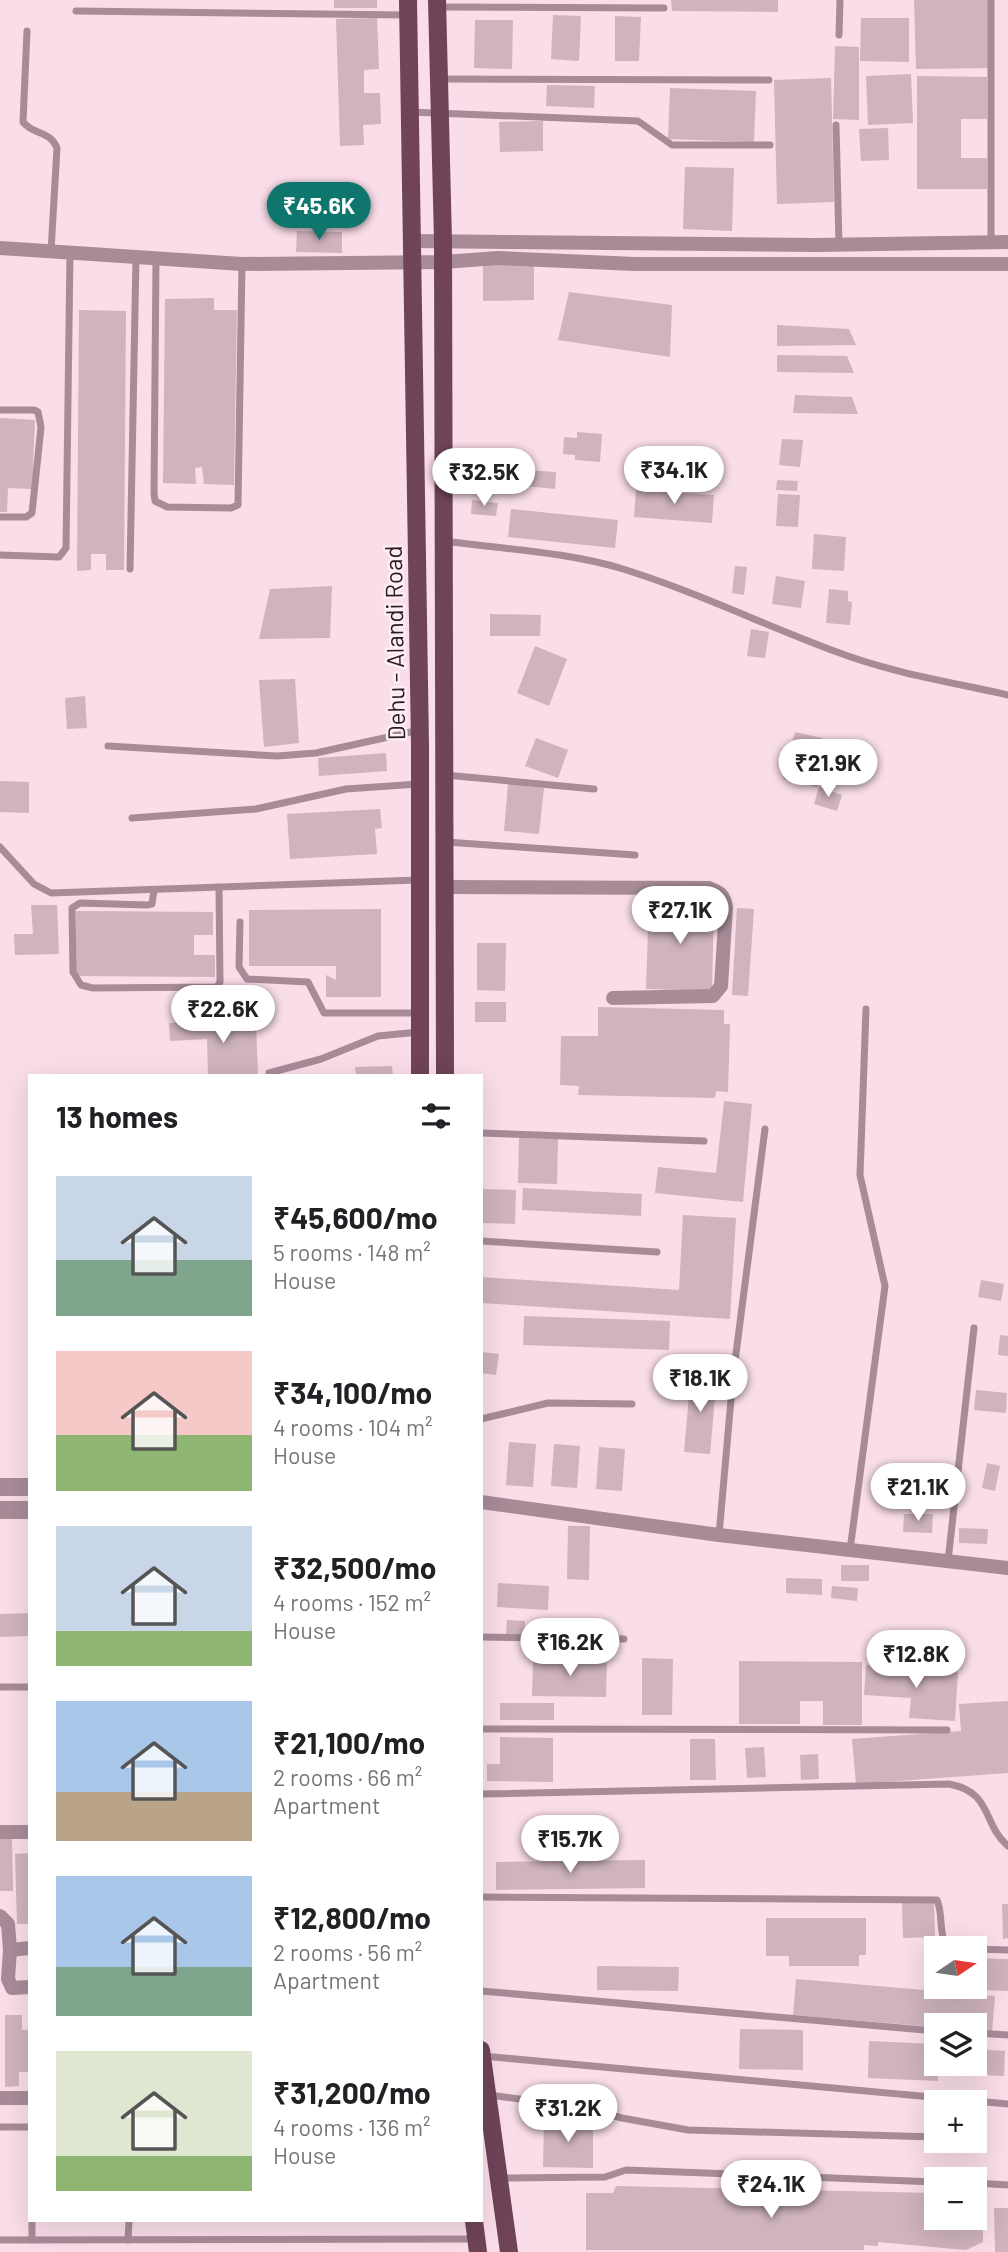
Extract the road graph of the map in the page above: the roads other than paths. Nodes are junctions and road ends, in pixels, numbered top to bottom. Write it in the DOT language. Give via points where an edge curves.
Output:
graph roads {
  1 [pos="840,0"];
  2 [pos="991,0"];
  3 [pos="437,4"];
  4 [pos="408,7"];
  5 [pos="664,8"];
  6 [pos="76,11"];
  7 [pos="27,31"];
  8 [pos="839,35"];
  9 [pos="439,79"];
  10 [pos="769,80"];
  11 [pos="410,112"];
  12 [pos="439,113"];
  13 [pos="836,125"];
  14 [pos="770,145"];
  15 [pos="412,241"];
  16 [pos="443,241"];
  17 [pos="991,242"];
  18 [pos="1008,242"];
  19 [pos="839,245"];
  20 [pos="0,248"];
  21 [pos="51,251"];
  22 [pos="70,253"];
  23 [pos="136,257"];
  24 [pos="156,258"];
  25 [pos="443,262"];
  26 [pos="413,263"];
  27 [pos="242,264"];
  28 [pos="1008,264"];
  29 [pos="0,410"];
  30 [pos="0,517"];
  31 [pos="444,541"];
  32 [pos="0,555"];
  33 [pos="130,569"];
  34 [pos="1008,695"];
  35 [pos="420,730"];
  36 [pos="108,746"];
  37 [pos="445,775"];
  38 [pos="420,784"];
  39 [pos="594,789"];
  40 [pos="132,818"];
  41 [pos="446,842"];
  42 [pos="0,847"];
  43 [pos="635,855"];
  44 [pos="420,880"];
  45 [pos="219,887"];
  46 [pos="446,887"];
  47 [pos="153,890"];
  48 [pos="240,922"];
  49 [pos="613,998"];
  50 [pos="866,1009"];
  51 [pos="420,1013"];
  52 [pos="420,1032"];
  53 [pos="269,1073"];
  54 [pos="420,1074"];
  55 [pos="446,1074"];
  56 [pos="765,1129"];
  57 [pos="483,1133"];
  58 [pos="704,1141"];
  59 [pos="483,1241"];
  60 [pos="657,1252"];
  61 [pos="974,1328"];
  62 [pos="632,1404"];
  63 [pos="483,1418"];
  64 [pos="0,1487"];
  65 [pos="28,1487"];
  66 [pos="483,1502"];
  67 [pos="0,1510"];
  68 [pos="28,1510"];
  69 [pos="719,1535"];
  70 [pos="850,1550"];
  71 [pos="948,1561"];
  72 [pos="1008,1568"];
  73 [pos="483,1637"];
  74 [pos="624,1639"];
  75 [pos="0,1686"];
  76 [pos="28,1687"];
  77 [pos="483,1729"];
  78 [pos="947,1730"];
  79 [pos="483,1794"];
  80 [pos="0,1832"];
  81 [pos="28,1832"];
  82 [pos="1008,1846"];
  83 [pos="483,1897"];
  84 [pos="0,1916"];
  85 [pos="943,1936"];
  86 [pos="28,1948"];
  87 [pos="987,1949"];
  88 [pos="10,1950"];
  89 [pos="1008,1950"];
  90 [pos="4,1983"];
  91 [pos="28,1987"];
  92 [pos="483,1992"];
  93 [pos="924,2030"];
  94 [pos="987,2034"];
  95 [pos="1008,2035"];
  96 [pos="483,2053"];
  97 [pos="483,2060"];
  98 [pos="488,2095"];
  99 [pos="0,2098"];
  100 [pos="28,2098"];
  101 [pos="1008,2104"];
  102 [pos="0,2126"];
  103 [pos="28,2127"];
  104 [pos="924,2137"];
  105 [pos="500,2178"];
  106 [pos="924,2182"];
  107 [pos="987,2184"];
  108 [pos="1008,2185"];
  109 [pos="32,2222"];
  110 [pos="129,2222"];
  111 [pos="476,2237"];
  112 [pos="0,2240"];
  113 [pos="32,2240"];
  114 [pos="128,2240"];
  115 [pos="509,2252"];
  1 -- 8 [label="lane"];
  2 -- 17 [label="lane"];
  3 -- 5 [label="lane"];
  3 -- 9 [label="main road, Dehu - Alandi Road"];
  4 -- 6 [label="lane"];
  4 -- 11 [label="main road, Dehu - Alandi Road"];
  7 -- 21 [label="lane" via="23,122 47,135 57,148"];
  9 -- 10 [label="lane"];
  9 -- 12 [label="main road, Dehu - Alandi Road"];
  11 -- 12 [label="lane"];
  11 -- 15 [label="main road, Dehu - Alandi Road"];
  12 -- 14 [label="lane" via="638,121 672,145"];
  12 -- 16 [label="main road, Dehu - Alandi Road"];
  13 -- 19 [label="lane"];
  15 -- 16 [label="street"];
  15 -- 26 [label="main road, Dehu - Alandi Road"];
  16 -- 19 [label="street"];
  16 -- 25 [label="main road, Dehu - Alandi Road"];
  17 -- 18 [label="street"];
  17 -- 19 [label="street"];
  20 -- 21 [label="street"];
  21 -- 22 [label="street"];
  22 -- 23 [label="street"];
  22 -- 32 [label="lane" via="66,548 59,556"];
  23 -- 24 [label="street"];
  23 -- 33 [label="lane"];
  24 -- 27 [label="street"];
  24 -- 27 [label="lane" via="154,493 155,500 167,507 238,505"];
  25 -- 26 [label="street"];
  25 -- 28 [label="street" via="498,258 635,264"];
  25 -- 31 [label="main road, Dehu - Alandi Road"];
  26 -- 27 [label="street"];
  26 -- 35 [label="main road, Dehu - Alandi Road"];
  29 -- 30 [label="lane" via="34,410 41,427 32,513"];
  31 -- 34 [label="lane" via="621,569 839,653"];
  31 -- 37 [label="main road, Dehu - Alandi Road"];
  35 -- 36 [label="lane" via="316,753 277,755"];
  35 -- 38 [label="main road, Dehu - Alandi Road"];
  37 -- 39 [label="lane"];
  37 -- 41 [label="main road, Dehu - Alandi Road"];
  38 -- 40 [label="lane" via="346,789 256,809"];
  38 -- 44 [label="main road, Dehu - Alandi Road"];
  41 -- 43 [label="lane"];
  41 -- 46 [label="main road, Dehu - Alandi Road"];
  42 -- 47 [label="lane" via="34,884 51,893"];
  44 -- 45 [label="lane"];
  44 -- 51 [label="main road, Dehu - Alandi Road"];
  45 -- 47 [label="lane"];
  45 -- 47 [label="lane" via="217,987 81,985 73,972 72,908 80,903 152,904"];
  46 -- 49 [label="street" via="719,891 726,907 720,986 713,996"];
  46 -- 55 [label="main road, Dehu - Alandi Road"];
  48 -- 51 [label="lane" via="239,967 247,979 307,982 324,1013"];
  50 -- 70 [label="lane" via="860,1175 885,1286"];
  51 -- 52 [label="main road, Dehu - Alandi Road"];
  52 -- 53 [label="lane" via="378,1036"];
  52 -- 54 [label="main road, Dehu - Alandi Road"];
  56 -- 69 [label="lane" via="733,1377"];
  57 -- 58 [label="lane"];
  59 -- 60 [label="lane"];
  61 -- 71 [label="lane"];
  62 -- 63 [label="lane" via="548,1402"];
  64 -- 65 [label="street"];
  66 -- 69 [label="street"];
  67 -- 68 [label="street"];
  69 -- 70 [label="street"];
  70 -- 71 [label="street"];
  71 -- 72 [label="street"];
  73 -- 74 [label="lane"];
  75 -- 76 [label="lane"];
  77 -- 78 [label="lane"];
  79 -- 82 [label="lane" via="950,1784 964,1787 983,1802"];
  80 -- 81 [label="street"];
  83 -- 85 [label="lane" via="937,1900"];
  84 -- 88 [label="street" via="8,1924"];
  86 -- 88 [label="street"];
  87 -- 89 [label="lane"];
  88 -- 90 [label="street"];
  90 -- 91 [label="street" via="12,1988"];
  92 -- 93 [label="lane"];
  94 -- 95 [label="lane"];
  96 -- 101 [label="lane"];
  97 -- 98 [label="main road"];
  98 -- 104 [label="lane" via="580,2107 688,2130"];
  98 -- 105 [label="main road"];
  99 -- 100 [label="street"];
  102 -- 103 [label="lane"];
  105 -- 106 [label="lane" via="605,2177 626,2170"];
  105 -- 115 [label="main road"];
  107 -- 108 [label="lane"];
  109 -- 113 [label="lane"];
  110 -- 114 [label="lane"];
  111 -- 114 [label="lane"];
  112 -- 113 [label="lane"];
  113 -- 114 [label="lane"];
}
